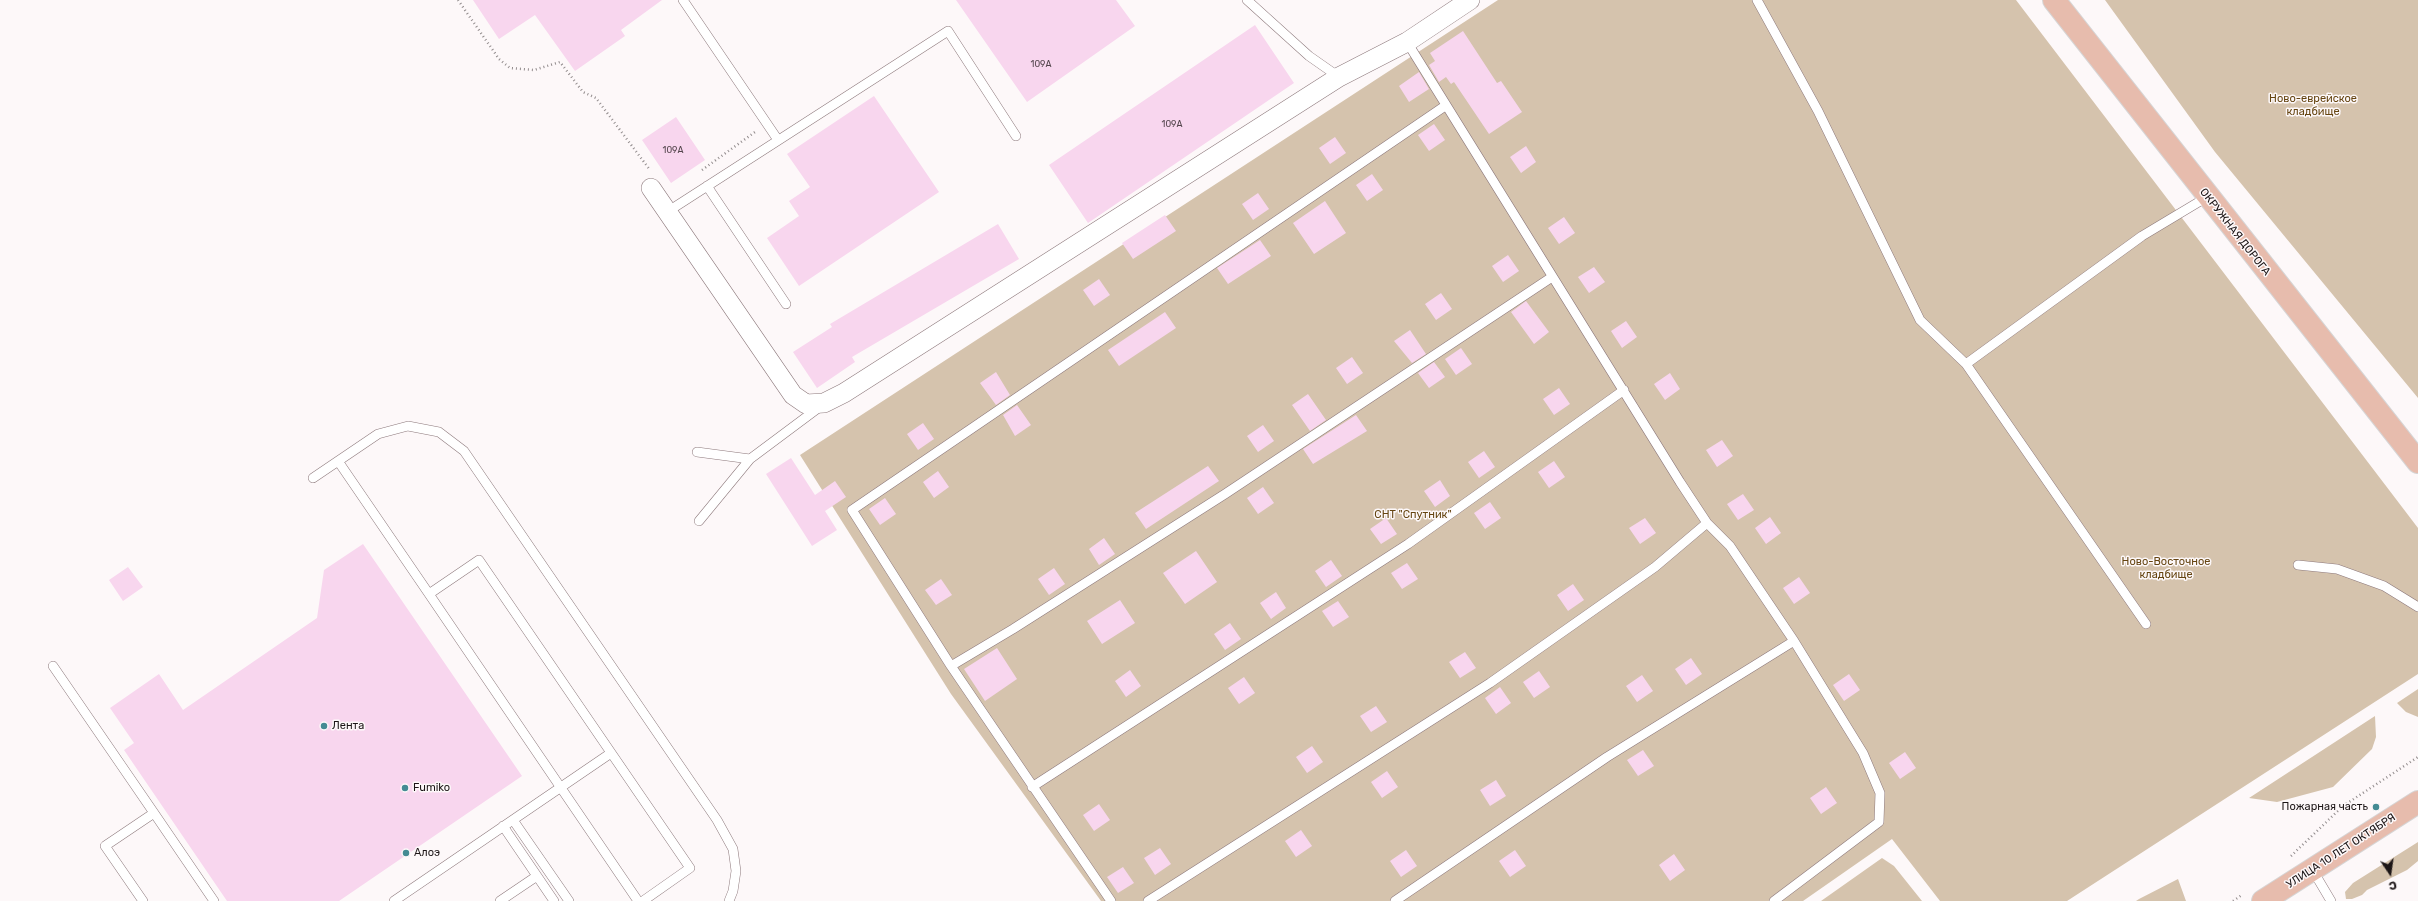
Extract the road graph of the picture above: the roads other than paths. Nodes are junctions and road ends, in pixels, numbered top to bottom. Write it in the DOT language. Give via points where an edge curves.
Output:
graph roads {
  1 [pos="683,0"];
  2 [pos="1247,0"];
  3 [pos="1470,0"];
  4 [pos="1757,0"];
  5 [pos="2054,0"];
  6 [pos="1407,42"];
  7 [pos="1339,77"];
  8 [pos="1445,106"];
  9 [pos="1016,136"];
  10 [pos="778,140"];
  11 [pos="653,182"];
  12 [pos="707,186"];
  13 [pos="2207,197"];
  14 [pos="667,212"];
  15 [pos="1552,277"];
  16 [pos="786,304"];
  17 [pos="1966,364"];
  18 [pos="1624,390"];
  19 [pos="824,403"];
  20 [pos="697,452"];
  21 [pos="750,459"];
  22 [pos="338,461"];
  23 [pos="2418,462"];
  24 [pos="314,478"];
  25 [pos="699,521"];
  26 [pos="1707,523"];
  27 [pos="2298,565"];
  28 [pos="429,594"];
  29 [pos="2418,607"];
  30 [pos="2146,624"];
  31 [pos="1794,641"];
  32 [pos="53,666"];
  33 [pos="950,666"];
  34 [pos="611,753"];
  35 [pos="561,787"];
  36 [pos="1032,787"];
  37 [pos="2418,802"];
  38 [pos="154,813"];
  39 [pos="513,820"];
  40 [pos="503,826"];
  41 [pos="2312,869"];
  42 [pos="537,876"];
  43 [pos="2255,896"];
  44 [pos="143,901"];
  45 [pos="214,901"];
  46 [pos="394,901"];
  47 [pos="500,901"];
  48 [pos="554,901"];
  49 [pos="569,901"];
  50 [pos="638,901"];
  51 [pos="643,901"];
  52 [pos="728,901"];
  53 [pos="1111,901"];
  54 [pos="1148,901"];
  55 [pos="1395,901"];
  56 [pos="1774,901"];
  57 [pos="2332,901"];
  1 -- 10 [label="lane"];
  2 -- 7 [label="lane" via="1309,56"];
  3 -- 6 [label="street"];
  4 -- 17 [label="lane" via="1818,111 1920,320"];
  5 -- 13 [label="main road, ОКРУЖНАЯ ДОРОГА"];
  6 -- 7 [label="street"];
  6 -- 8 [label="lane"];
  7 -- 19 [label="street" via="844,393"];
  8 -- 15 [label="lane"];
  8 -- 33 [label="lane" via="852,510"];
  9 -- 10 [label="lane" via="948,31"];
  10 -- 12 [label="lane"];
  11 -- 14 [label="street"];
  12 -- 14 [label="lane"];
  12 -- 16 [label="lane"];
  13 -- 17 [label="lane" via="2142,236"];
  13 -- 23 [label="main road, ОКРУЖНАЯ ДОРОГА"];
  14 -- 19 [label="street" via="793,395 806,404"];
  15 -- 18 [label="lane"];
  15 -- 33 [label="lane" via="1224,494 1013,629"];
  17 -- 30 [label="lane"];
  18 -- 26 [label="lane"];
  18 -- 36 [label="lane" via="1408,544"];
  19 -- 21 [label="lane"];
  20 -- 21 [label="lane"];
  21 -- 25 [label="lane"];
  22 -- 24 [label="lane"];
  22 -- 28 [label="lane"];
  22 -- 52 [label="lane" via="378,434 408,426 439,432 464,451 724,832 733,849 736,871 734,891"];
  26 -- 31 [label="lane" via="1730,546"];
  26 -- 54 [label="lane" via="1655,567 1490,684"];
  27 -- 29 [label="lane" via="2344,571 2384,586"];
  28 -- 34 [label="lane" via="479,560"];
  28 -- 35 [label="lane"];
  31 -- 55 [label="lane" via="1606,757"];
  31 -- 56 [label="lane" via="1863,753 1880,793 1879,822"];
  32 -- 38 [label="lane"];
  33 -- 36 [label="lane"];
  34 -- 35 [label="lane"];
  34 -- 51 [label="lane" via="690,868"];
  35 -- 39 [label="lane"];
  35 -- 50 [label="lane"];
  36 -- 53 [label="lane"];
  37 -- 41 [label="main road, УЛИЦА 10 ЛЕТ ОКТЯБРЯ"];
  38 -- 44 [label="lane" via="105,846"];
  38 -- 45 [label="lane"];
  39 -- 40 [label="lane"];
  39 -- 49 [label="lane"];
  40 -- 42 [label="lane"];
  40 -- 46 [label="lane"];
  41 -- 43 [label="main road, УЛИЦА 10 ЛЕТ ОКТЯБРЯ"];
  41 -- 57 [label="lane"];
  42 -- 47 [label="lane"];
  42 -- 48 [label="lane"];
}
